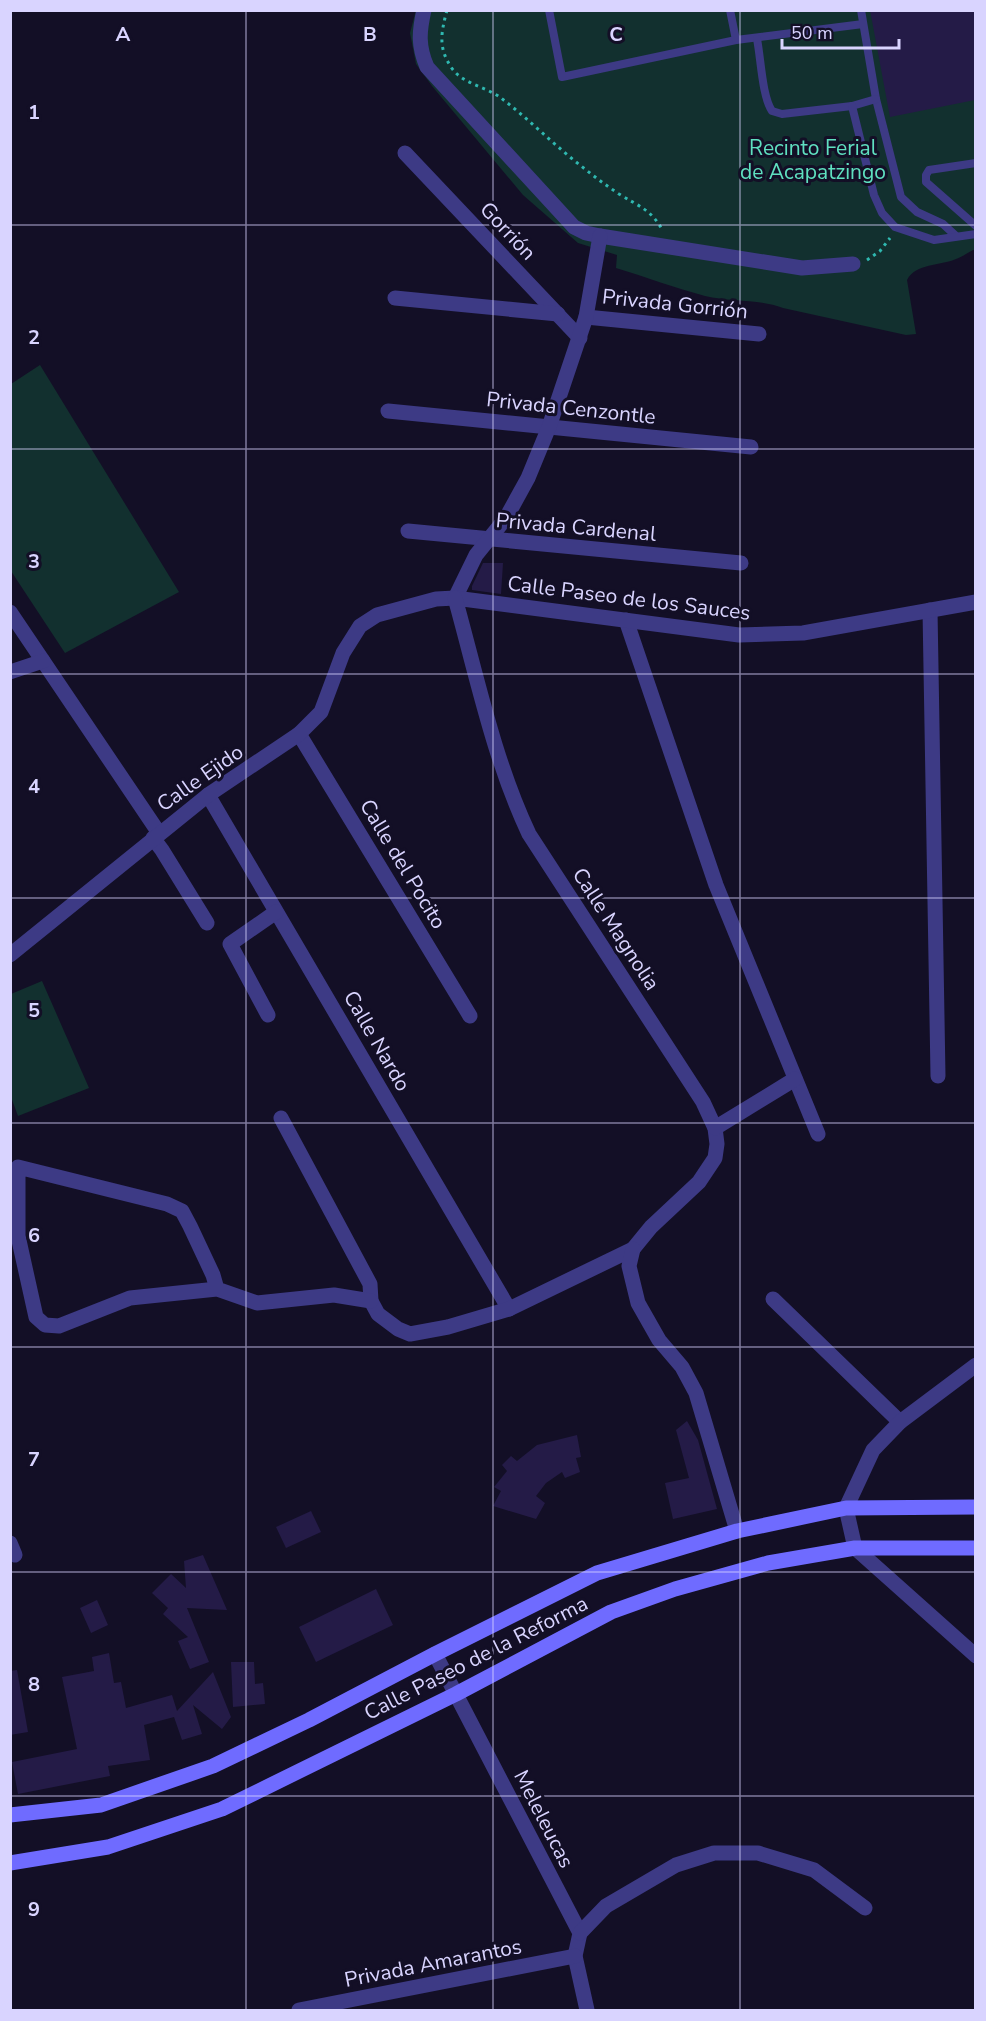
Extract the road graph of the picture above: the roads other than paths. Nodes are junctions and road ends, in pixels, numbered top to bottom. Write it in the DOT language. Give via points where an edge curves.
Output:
graph roads {
  1 [pos="424,10"];
  2 [pos="549,10"];
  3 [pos="730,10"];
  4 [pos="861,10"];
  5 [pos="863,24"];
  6 [pos="757,39"];
  7 [pos="736,40"];
  8 [pos="876,99"];
  9 [pos="852,106"];
  10 [pos="405,153"];
  11 [pos="975,163"];
  12 [pos="975,226"];
  13 [pos="975,234"];
  14 [pos="600,236"];
  15 [pos="956,236"];
  16 [pos="853,264"];
  17 [pos="395,298"];
  18 [pos="558,314"];
  19 [pos="586,317"];
  20 [pos="759,334"];
  21 [pos="580,338"];
  22 [pos="388,411"];
  23 [pos="549,427"];
  24 [pos="751,447"];
  25 [pos="408,531"];
  26 [pos="488,539"];
  27 [pos="741,563"];
  28 [pos="455,598"];
  29 [pos="975,602"];
  30 [pos="930,610"];
  31 [pos="10,612"];
  32 [pos="626,620"];
  33 [pos="43,661"];
  34 [pos="10,672"];
  35 [pos="299,734"];
  36 [pos="208,795"];
  37 [pos="156,836"];
  38 [pos="276,912"];
  39 [pos="207,923"];
  40 [pos="10,954"];
  41 [pos="268,1015"];
  42 [pos="470,1016"];
  43 [pos="938,1076"];
  44 [pos="795,1079"];
  45 [pos="281,1118"];
  46 [pos="714,1128"];
  47 [pos="818,1134"];
  48 [pos="633,1249"];
  49 [pos="217,1289"];
  50 [pos="773,1299"];
  51 [pos="371,1301"];
  52 [pos="509,1309"];
  53 [pos="975,1365"];
  54 [pos="900,1422"];
  55 [pos="975,1507"];
  56 [pos="846,1508"];
  57 [pos="736,1531"];
  58 [pos="855,1548"];
  59 [pos="975,1548"];
  60 [pos="435,1654"];
  61 [pos="975,1656"];
  62 [pos="456,1694"];
  63 [pos="10,1815"];
  64 [pos="10,1863"];
  65 [pos="865,1908"];
  66 [pos="580,1933"];
  67 [pos="575,1956"];
  68 [pos="299,2010"];
  69 [pos="587,2010"];
  1 -- 14 [label="street" via="419,32 420,50 427,66 574,227"];
  2 -- 7 [label="lane" via="562,77"];
  3 -- 7 [label="lane"];
  4 -- 5 [label="lane"];
  5 -- 6 [label="lane"];
  5 -- 8 [label="lane"];
  6 -- 7 [label="lane"];
  6 -- 9 [label="lane" via="766,102 772,111 782,114"];
  8 -- 9 [label="lane"];
  8 -- 15 [label="lane" via="901,197 917,213 943,224"];
  9 -- 15 [label="lane" via="882,213 898,228 934,240"];
  10 -- 18 [label="street, Gorrión"];
  11 -- 12 [label="lane" via="929,170 926,175 926,182"];
  13 -- 15 [label="lane"];
  14 -- 16 [label="street" via="802,268"];
  14 -- 19 [label="street"];
  17 -- 18 [label="street"];
  18 -- 21 [label="street, Gorrión"];
  19 -- 20 [label="street, Privada Gorrión"];
  19 -- 21 [label="street"];
  21 -- 23 [label="street"];
  22 -- 23 [label="street, Privada Cenzontle"];
  23 -- 24 [label="street, Privada Cenzontle"];
  23 -- 26 [label="street" via="528,478 506,518"];
  25 -- 26 [label="street, Privada Cardenal"];
  26 -- 27 [label="street, Privada Cardenal"];
  26 -- 28 [label="street"];
  28 -- 32 [label="street, Calle Paseo de los Sauces"];
  28 -- 35 [label="street, Calle Ejido" via="436,599 377,615 360,626 343,653 321,712"];
  28 -- 46 [label="street, Calle Magnolia" via="490,726 529,834 703,1102"];
  29 -- 30 [label="street, Calle Paseo de los Sauces"];
  30 -- 32 [label="street, Calle Paseo de los Sauces" via="803,633 739,635"];
  30 -- 43 [label="street"];
  31 -- 33 [label="street, Calle Ejido"];
  32 -- 44 [label="street" via="716,885"];
  33 -- 34 [label="street"];
  33 -- 37 [label="street, Calle Ejido"];
  35 -- 36 [label="street, Calle Ejido"];
  35 -- 42 [label="street, Calle del Pocito"];
  36 -- 37 [label="street, Calle Ejido"];
  36 -- 38 [label="street, Calle Nardo"];
  37 -- 39 [label="street"];
  37 -- 40 [label="street"];
  38 -- 41 [label="street" via="230,944"];
  38 -- 52 [label="street, Calle Nardo"];
  44 -- 46 [label="street"];
  44 -- 47 [label="street"];
  45 -- 51 [label="street" via="370,1284"];
  46 -- 48 [label="street, Calle Magnolia" via="715,1158 699,1182"];
  48 -- 52 [label="street"];
  48 -- 57 [label="street" via="629,1266 638,1303 696,1393"];
  49 -- 49 [label="street" via="130,1298 59,1326 45,1325 36,1317 18,1236 18,1167 182,1211"];
  49 -- 51 [label="street" via="257,1303 334,1295"];
  50 -- 54 [label="street"];
  51 -- 52 [label="street" via="378,1314 410,1334"];
  53 -- 54 [label="street"];
  54 -- 56 [label="street" via="873,1450"];
  55 -- 56 [label="main road, Calle Paseo de la Reforma"];
  56 -- 57 [label="main road, Calle Paseo de la Reforma"];
  56 -- 58 [label="street"];
  57 -- 60 [label="main road, Calle Paseo de la Reforma" via="597,1573"];
  58 -- 59 [label="main road, Calle Paseo de la Reforma"];
  58 -- 61 [label="street"];
  58 -- 62 [label="main road, Calle Paseo de la Reforma" via="768,1563 622,1609"];
  60 -- 62 [label="street, Meleleucas"];
  60 -- 63 [label="main road, Calle Paseo de la Reforma" via="213,1766 101,1804"];
  62 -- 64 [label="main road, Calle Paseo de la Reforma" via="222,1809 108,1847"];
  62 -- 66 [label="street, Meleleucas"];
  65 -- 66 [label="street" via="814,1869 758,1853 714,1853 675,1865 606,1906"];
  66 -- 67 [label="street"];
  67 -- 68 [label="street, Privada Amarantos"];
  67 -- 69 [label="street"];
}
